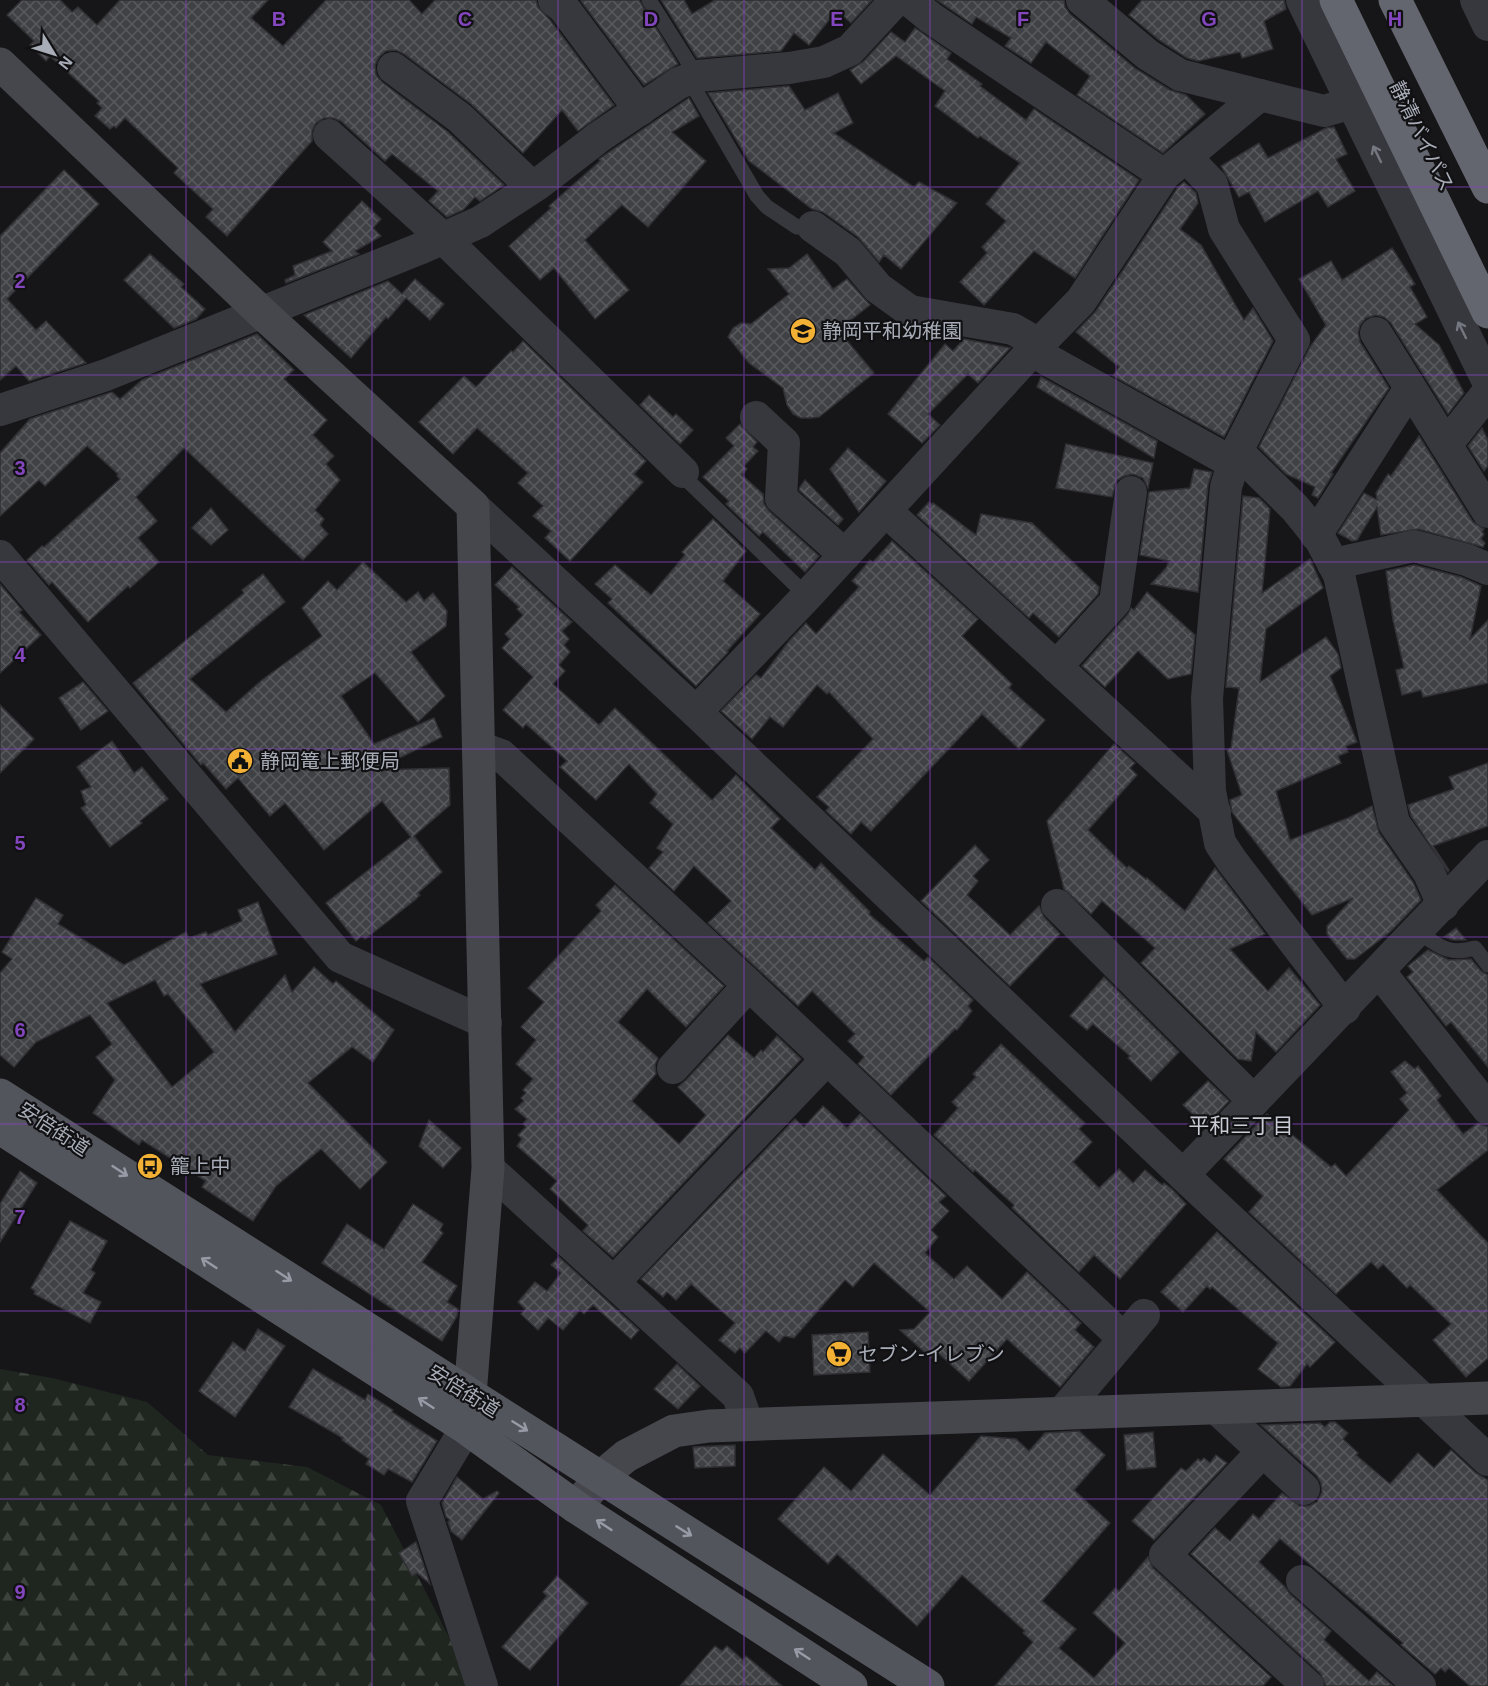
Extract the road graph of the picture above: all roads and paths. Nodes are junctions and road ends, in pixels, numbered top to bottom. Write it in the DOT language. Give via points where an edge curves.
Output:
graph roads {
  1 [pos="556,0"];
  2 [pos="649,0"];
  3 [pos="896,0"];
  4 [pos="909,0"];
  5 [pos="1082,0"];
  6 [pos="1302,0"];
  7 [pos="1336,0"];
  8 [pos="1355,0"];
  9 [pos="1395,0"];
  10 [pos="1411,0"];
  11 [pos="1476,0"];
  12 [pos="1488,25"];
  13 [pos="0,63"];
  14 [pos="393,68"];
  15 [pos="693,77"];
  16 [pos="1260,95"];
  17 [pos="1352,103"];
  18 [pos="640,110"];
  19 [pos="329,135"];
  20 [pos="1488,150"];
  21 [pos="1175,166"];
  22 [pos="532,187"];
  23 [pos="1488,187"];
  24 [pos="813,227"];
  25 [pos="443,238"];
  26 [pos="1488,271"];
  27 [pos="261,312"];
  28 [pos="1488,312"];
  29 [pos="1376,333"];
  30 [pos="1036,347"];
  31 [pos="1488,382"];
  32 [pos="1410,388"];
  33 [pos="1488,392"];
  34 [pos="0,410"];
  35 [pos="756,417"];
  36 [pos="1446,446"];
  37 [pos="1235,457"];
  38 [pos="683,472"];
  39 [pos="1131,492"];
  40 [pos="473,506"];
  41 [pos="886,511"];
  42 [pos="1488,512"];
  43 [pos="1316,534"];
  44 [pos="845,555"];
  45 [pos="0,556"];
  46 [pos="1333,564"];
  47 [pos="1487,566"];
  48 [pos="807,596"];
  49 [pos="1056,667"];
  50 [pos="696,712"];
  51 [pos="479,747"];
  52 [pos="1215,813"];
  53 [pos="1488,856"];
  54 [pos="1057,905"];
  55 [pos="1443,905"];
  56 [pos="1417,931"];
  57 [pos="1488,965"];
  58 [pos="1379,971"];
  59 [pos="749,985"];
  60 [pos="1345,1008"];
  61 [pos="486,1023"];
  62 [pos="828,1059"];
  63 [pos="673,1068"];
  64 [pos="0,1095"];
  65 [pos="1254,1101"];
  66 [pos="1488,1109"];
  67 [pos="0,1128"];
  68 [pos="488,1168"];
  69 [pos="1182,1175"];
  70 [pos="614,1282"];
  71 [pos="1144,1315"];
  72 [pos="1124,1339"];
  73 [pos="470,1395"];
  74 [pos="1488,1398"];
  75 [pos="1428,1402"];
  76 [pos="1217,1409"];
  77 [pos="1061,1414"];
  78 [pos="748,1425"];
  79 [pos="466,1428"];
  80 [pos="1263,1451"];
  81 [pos="1488,1460"];
  82 [pos="601,1477"];
  83 [pos="1304,1489"];
  84 [pos="576,1507"];
  85 [pos="1302,1581"];
  86 [pos="483,1684"];
  87 [pos="851,1686"];
  88 [pos="928,1686"];
  89 [pos="1308,1686"];
  90 [pos="1420,1686"];
  1 -- 18 [label="street"];
  2 -- 15 [label="lane"];
  3 -- 15 [label="street" via="850,50 824,62"];
  4 -- 21 [label="street" via="932,18"];
  5 -- 16 [label="street" via="1148,55 1180,75"];
  6 -- 17 [label="street"];
  7 -- 28 [label="highway"];
  8 -- 26 [label="highway, 静清バイパス"];
  9 -- 23 [label="highway, 静清バイパス"];
  10 -- 20 [label="highway"];
  11 -- 12 [label="street"];
  13 -- 27 [label="street"];
  14 -- 22 [label="street" via="460,118"];
  15 -- 18 [label="street"];
  15 -- 24 [label="lane" via="757,196 766,207 797,227"];
  16 -- 17 [label="street" via="1324,111"];
  16 -- 21 [label="street"];
  31 -- 17 [label="street, one-way"];
  18 -- 22 [label="street"];
  19 -- 25 [label="street"];
  21 -- 30 [label="street" via="1081,301"];
  21 -- 37 [label="street" via="1212,184 1224,229 1293,340"];
  22 -- 25 [label="street" via="480,222"];
  24 -- 30 [label="street" via="848,252 878,288 910,311 1013,329"];
  25 -- 27 [label="street"];
  25 -- 38 [label="street"];
  27 -- 34 [label="street" via="106,375"];
  27 -- 40 [label="street"];
  29 -- 32 [label="street"];
  30 -- 37 [label="street"];
  30 -- 41 [label="street"];
  32 -- 36 [label="street"];
  32 -- 43 [label="street"];
  33 -- 36 [label="street"];
  35 -- 44 [label="street" via="784,443 781,498"];
  36 -- 42 [label="street"];
  37 -- 43 [label="street" via="1295,508"];
  37 -- 52 [label="street" via="1226,487 1207,698 1210,791"];
  38 -- 48 [label="lane"];
  39 -- 49 [label="street" via="1115,602"];
  40 -- 50 [label="street"];
  40 -- 51 [label="street"];
  41 -- 44 [label="street"];
  41 -- 49 [label="street"];
  43 -- 46 [label="street"];
  44 -- 48 [label="street"];
  45 -- 61 [label="street" via="340,957"];
  46 -- 47 [label="street" via="1414,546"];
  46 -- 55 [label="street" via="1339,575 1394,823 1429,873"];
  48 -- 50 [label="street"];
  49 -- 52 [label="street"];
  50 -- 69 [label="street"];
  51 -- 59 [label="street" via="501,755"];
  51 -- 61 [label="street"];
  52 -- 60 [label="street" via="1220,843"];
  53 -- 55 [label="street"];
  54 -- 65 [label="street"];
  55 -- 56 [label="street"];
  56 -- 57 [label="lane" via="1443,949 1461,953 1475,948"];
  56 -- 58 [label="street"];
  58 -- 60 [label="street"];
  58 -- 66 [label="street"];
  59 -- 62 [label="street"];
  59 -- 63 [label="street"];
  60 -- 65 [label="street"];
  61 -- 68 [label="street"];
  62 -- 70 [label="street"];
  62 -- 72 [label="street"];
  64 -- 73 [label="main road, 安倍街道, one-way"];
  65 -- 69 [label="street"];
  79 -- 67 [label="main road, 安倍街道, one-way"];
  68 -- 70 [label="street"];
  68 -- 73 [label="street"];
  69 -- 75 [label="street"];
  70 -- 78 [label="street" via="738,1395"];
  71 -- 72 [label="street"];
  72 -- 77 [label="street"];
  73 -- 82 [label="main road, 安倍街道, one-way"];
  74 -- 75 [label="street"];
  75 -- 76 [label="street"];
  75 -- 81 [label="street"];
  76 -- 77 [label="street"];
  76 -- 80 [label="street"];
  77 -- 78 [label="street"];
  78 -- 82 [label="street" via="674,1431 626,1456"];
  79 -- 84 [label="main road, 安倍街道"];
  79 -- 86 [label="street" via="422,1501"];
  80 -- 83 [label="street"];
  80 -- 89 [label="street" via="1165,1555"];
  82 -- 84 [label="street"];
  82 -- 88 [label="main road, 安倍街道, one-way"];
  87 -- 84 [label="main road, 安倍街道, one-way"];
  85 -- 90 [label="street"];
}
